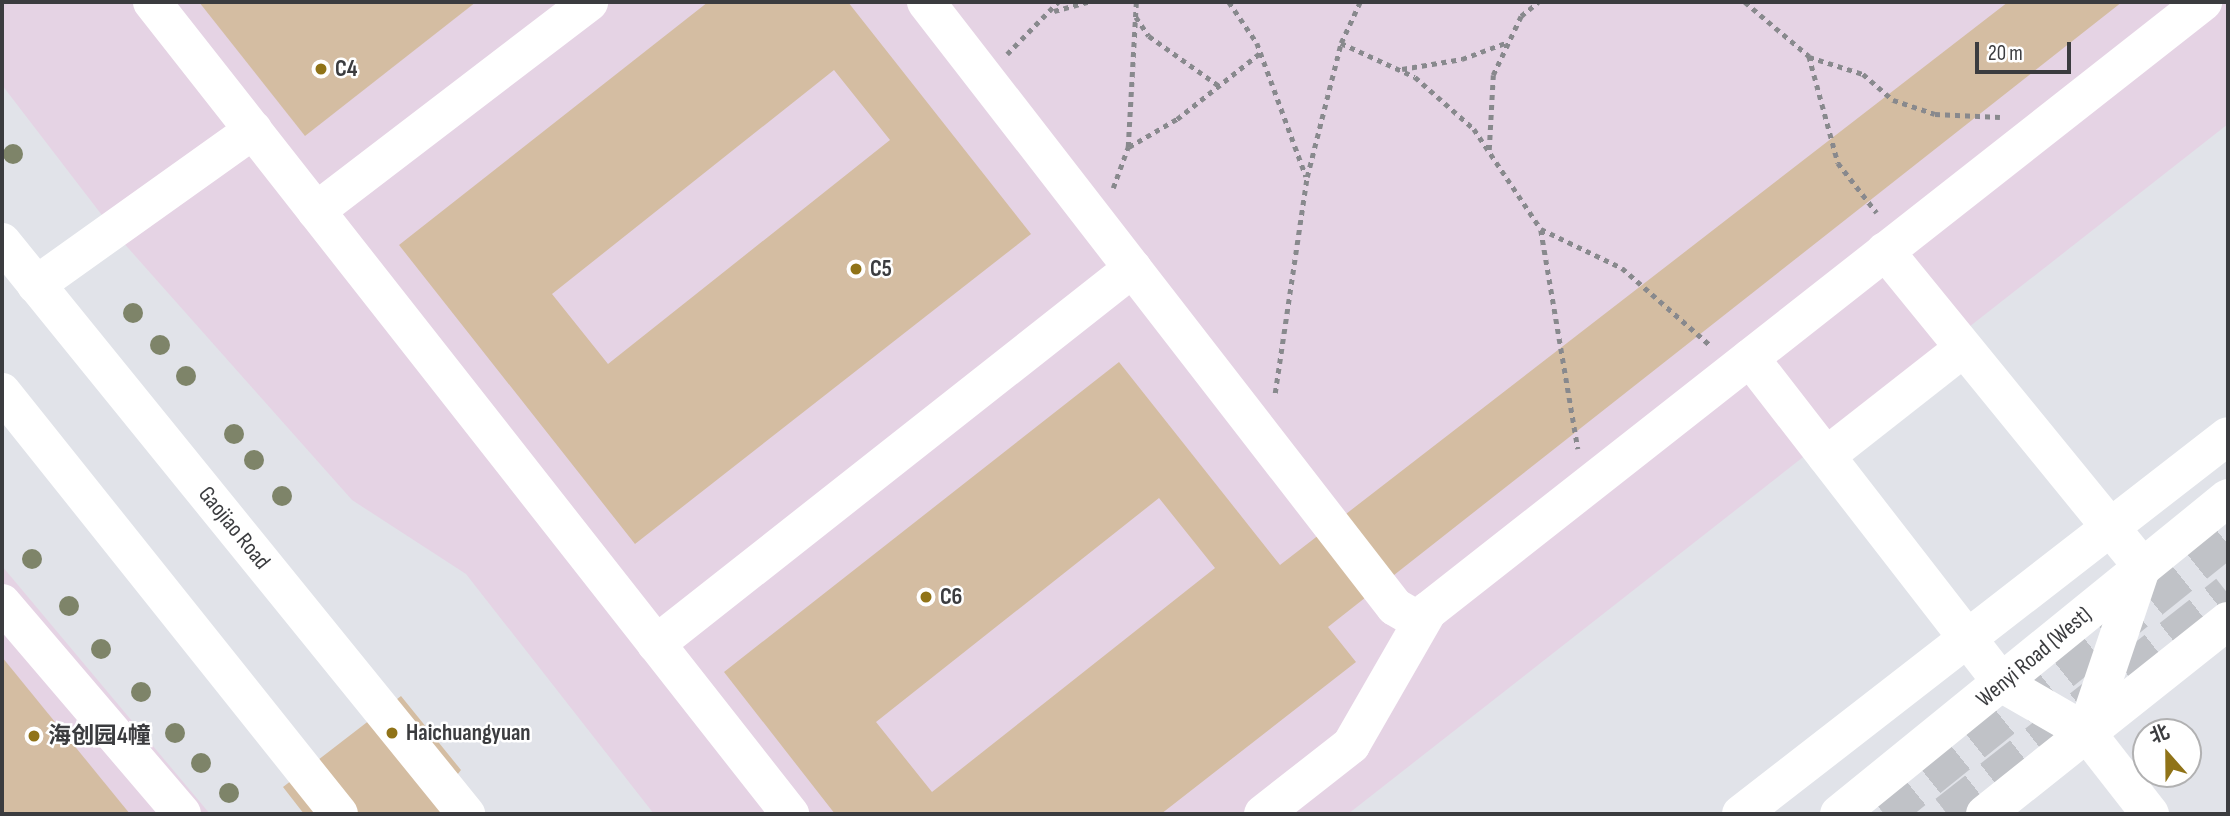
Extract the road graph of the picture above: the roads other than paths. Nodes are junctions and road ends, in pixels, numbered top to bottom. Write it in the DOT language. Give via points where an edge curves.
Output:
graph roads {
  1 [pos="152,2"];
  2 [pos="589,2"];
  3 [pos="926,2"];
  4 [pos="2184,7"];
  5 [pos="253,130"];
  6 [pos="316,211"];
  7 [pos="2,242"];
  8 [pos="1892,246"];
  9 [pos="1133,268"];
  10 [pos="36,285"];
  11 [pos="1961,350"];
  12 [pos="1744,363"];
  13 [pos="2,392"];
  14 [pos="2228,436"];
  15 [pos="1826,456"];
  16 [pos="2228,498"];
  17 [pos="2110,529"];
  18 [pos="2141,566"];
  19 [pos="2,603"];
  20 [pos="2228,621"];
  21 [pos="1421,622"];
  22 [pos="1966,636"];
  23 [pos="656,644"];
  24 [pos="2003,684"];
  25 [pos="2087,732"];
  26 [pos="181,814"];
  27 [pos="339,814"];
  28 [pos="466,814"];
  29 [pos="790,814"];
  30 [pos="1263,814"];
  31 [pos="1741,814"];
  32 [pos="1839,814"];
  33 [pos="1985,814"];
  34 [pos="2150,814"];
  1 -- 5 [label="street"];
  2 -- 6 [label="street"];
  3 -- 9 [label="street"];
  4 -- 8 [label="street" via="2048,123"];
  5 -- 6 [label="street"];
  5 -- 10 [label="street"];
  6 -- 23 [label="street"];
  7 -- 10 [label="street, Gaojiao Road"];
  8 -- 11 [label="street"];
  8 -- 12 [label="street"];
  9 -- 21 [label="street" via="1395,607"];
  9 -- 23 [label="street"];
  10 -- 28 [label="street, Gaojiao Road"];
  11 -- 15 [label="street"];
  11 -- 17 [label="street"];
  12 -- 15 [label="street"];
  12 -- 21 [label="street"];
  13 -- 27 [label="street"];
  14 -- 17 [label="street"];
  15 -- 22 [label="street"];
  16 -- 18 [label="street, Wenyi Road (West)"];
  17 -- 18 [label="street"];
  17 -- 22 [label="street"];
  18 -- 24 [label="street, Wenyi Road (West)"];
  18 -- 25 [label="street"];
  19 -- 26 [label="street"];
  20 -- 25 [label="street"];
  21 -- 30 [label="street" via="1351,745"];
  22 -- 24 [label="street"];
  22 -- 31 [label="street"];
  23 -- 29 [label="street"];
  24 -- 25 [label="street"];
  24 -- 32 [label="street, Wenyi Road (West)"];
  25 -- 33 [label="street"];
  25 -- 34 [label="street"];
}
